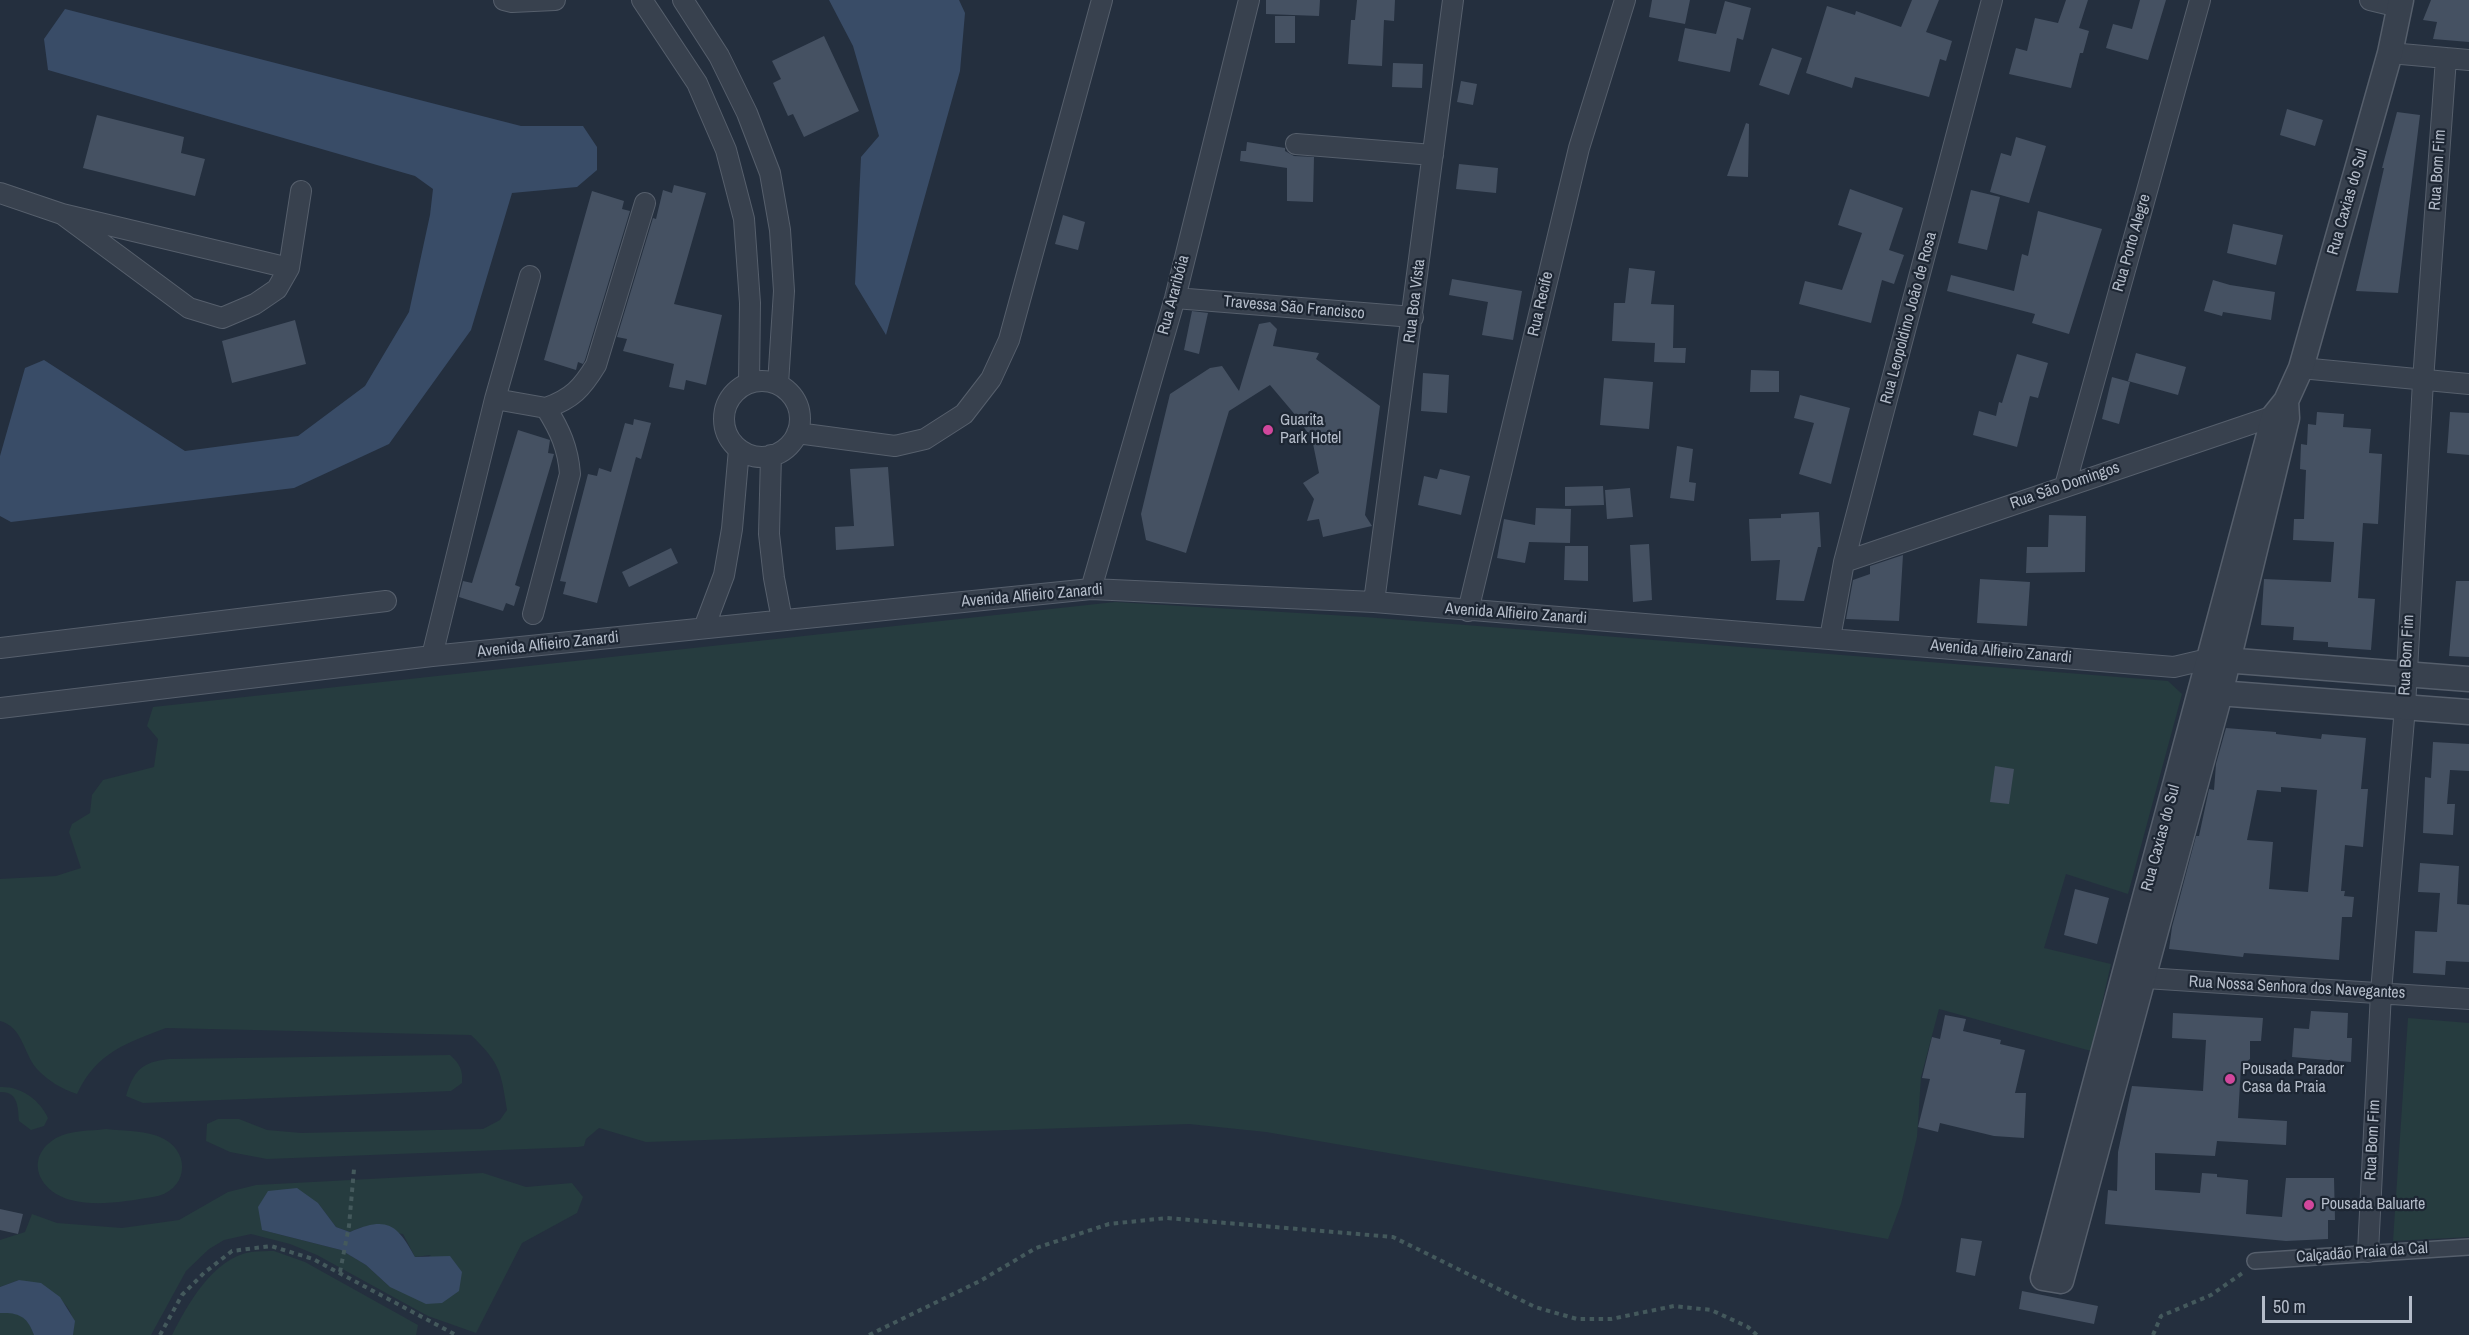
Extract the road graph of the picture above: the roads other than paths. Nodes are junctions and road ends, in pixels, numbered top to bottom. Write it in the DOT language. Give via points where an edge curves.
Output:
graph roads {
  1 [pos="504,0"];
  2 [pos="555,0"];
  3 [pos="642,0"];
  4 [pos="682,0"];
  5 [pos="1084,0"];
  6 [pos="1102,0"];
  7 [pos="1249,0"];
  8 [pos="1453,0"];
  9 [pos="1625,0"];
  10 [pos="1992,0"];
  11 [pos="2200,0"];
  12 [pos="2370,0"];
  13 [pos="2400,4"];
  14 [pos="1094,29"];
  15 [pos="2390,53"];
  16 [pos="2446,58"];
  17 [pos="2469,60"];
  18 [pos="1296,144"];
  19 [pos="1433,155"];
  20 [pos="301,191"];
  21 [pos="0,193"];
  22 [pos="645,203"];
  23 [pos="62,214"];
  24 [pos="289,268"];
  25 [pos="530,276"];
  26 [pos="1174,298"];
  27 [pos="1413,317"];
  28 [pos="2301,368"];
  29 [pos="2423,381"];
  30 [pos="749,383"];
  31 [pos="778,384"];
  32 [pos="2469,384"];
  33 [pos="495,399"];
  34 [pos="546,408"];
  35 [pos="2282,412"];
  36 [pos="797,433"];
  37 [pos="739,449"];
  38 [pos="771,455"];
  39 [pos="2065,486"];
  40 [pos="1844,562"];
  41 [pos="1091,589"];
  42 [pos="386,601"];
  43 [pos="1374,602"];
  44 [pos="1468,611"];
  45 [pos="533,614"];
  46 [pos="782,620"];
  47 [pos="704,628"];
  48 [pos="1830,638"];
  49 [pos="0,648"];
  50 [pos="432,656"];
  51 [pos="2217,659"];
  52 [pos="2174,667"];
  53 [pos="2406,673"];
  54 [pos="2469,679"];
  55 [pos="2210,692"];
  56 [pos="2405,707"];
  57 [pos="0,708"];
  58 [pos="2469,712"];
  59 [pos="2134,978"];
  60 [pos="2381,992"];
  61 [pos="2469,999"];
  62 [pos="2469,1247"];
  63 [pos="2368,1252"];
  64 [pos="2255,1261"];
  65 [pos="2052,1280"];
  1 -- 2 [label="street"];
  3 -- 30 [label="street" via="697,83 726,150 744,219 750,303"];
  4 -- 31 [label="street" via="719,56 770,173 780,230 784,291"];
  5 -- 14 [label="street"];
  6 -- 14 [label="street"];
  7 -- 26 [label="street, Rua Araribóia"];
  8 -- 19 [label="street, Rua Boa Vista"];
  9 -- 44 [label="street, Rua Recife" via="1579,148"];
  10 -- 40 [label="street, Rua Leopoldino João de Rosa"];
  11 -- 39 [label="street, Rua Porto Alegre"];
  12 -- 13 [label="street"];
  13 -- 15 [label="street, Rua Caxias do Sul"];
  14 -- 36 [label="street" via="1008,340 991,379 964,414 926,439 895,446"];
  15 -- 16 [label="street"];
  15 -- 28 [label="street, Rua Caxias do Sul"];
  16 -- 17 [label="street"];
  16 -- 29 [label="street, Rua Bom Fim"];
  18 -- 19 [label="street"];
  19 -- 27 [label="street, Rua Boa Vista"];
  20 -- 24 [label="street"];
  21 -- 23 [label="street"];
  22 -- 34 [label="street" via="597,365 567,401"];
  23 -- 24 [label="street"];
  23 -- 24 [label="street" via="189,308 222,318 278,289"];
  25 -- 33 [label="street"];
  26 -- 27 [label="street, Travessa São Francisco"];
  26 -- 41 [label="street, Rua Araribóia"];
  27 -- 43 [label="street, Rua Boa Vista"];
  28 -- 29 [label="street"];
  28 -- 35 [label="street, Rua Caxias do Sul"];
  29 -- 32 [label="street"];
  29 -- 53 [label="street, Rua Bom Fim"];
  30 -- 31 [label="street"];
  30 -- 37 [label="street" via="730,396 724,418 725,430"];
  31 -- 36 [label="street" via="795,400 800,422"];
  33 -- 34 [label="street"];
  33 -- 50 [label="street"];
  34 -- 45 [label="street" via="561,432 570,474"];
  35 -- 39 [label="street, Rua São Domingos"];
  35 -- 51 [label="street, Rua Caxias do Sul"];
  36 -- 38 [label="street" via="782,451"];
  37 -- 38 [label="street" via="749,454"];
  37 -- 47 [label="street" via="724,575"];
  38 -- 46 [label="street" via="769,534"];
  39 -- 40 [label="street, Rua São Domingos"];
  40 -- 48 [label="street, Rua Leopoldino João de Rosa"];
  41 -- 43 [label="street, Avenida Alfieiro Zanardi"];
  41 -- 46 [label="street, Avenida Alfieiro Zanardi"];
  42 -- 49 [label="street"];
  43 -- 44 [label="street, Avenida Alfieiro Zanardi"];
  44 -- 48 [label="street, Avenida Alfieiro Zanardi"];
  46 -- 47 [label="street, Avenida Alfieiro Zanardi"];
  47 -- 50 [label="street, Avenida Alfieiro Zanardi"];
  48 -- 52 [label="street, Avenida Alfieiro Zanardi"];
  50 -- 57 [label="street, Avenida Alfieiro Zanardi"];
  51 -- 52 [label="street, Avenida Alfieiro Zanardi"];
  51 -- 53 [label="street, Avenida Alfieiro Zanardi"];
  51 -- 55 [label="street, Rua Caxias do Sul"];
  52 -- 55 [label="street"];
  53 -- 54 [label="street, Avenida Alfieiro Zanardi"];
  53 -- 56 [label="street, Rua Bom Fim"];
  55 -- 56 [label="street"];
  55 -- 59 [label="street, Rua Caxias do Sul"];
  56 -- 58 [label="street"];
  56 -- 60 [label="street, Rua Bom Fim"];
  59 -- 60 [label="street, Rua Nossa Senhora dos Navegantes"];
  59 -- 65 [label="street, Rua Caxias do Sul"];
  60 -- 61 [label="street, Rua Nossa Senhora dos Navegantes"];
  60 -- 63 [label="street, Rua Bom Fim"];
  62 -- 63 [label="street, Calçadão Praia da Cal"];
  63 -- 64 [label="street, Calçadão Praia da Cal"];
}
